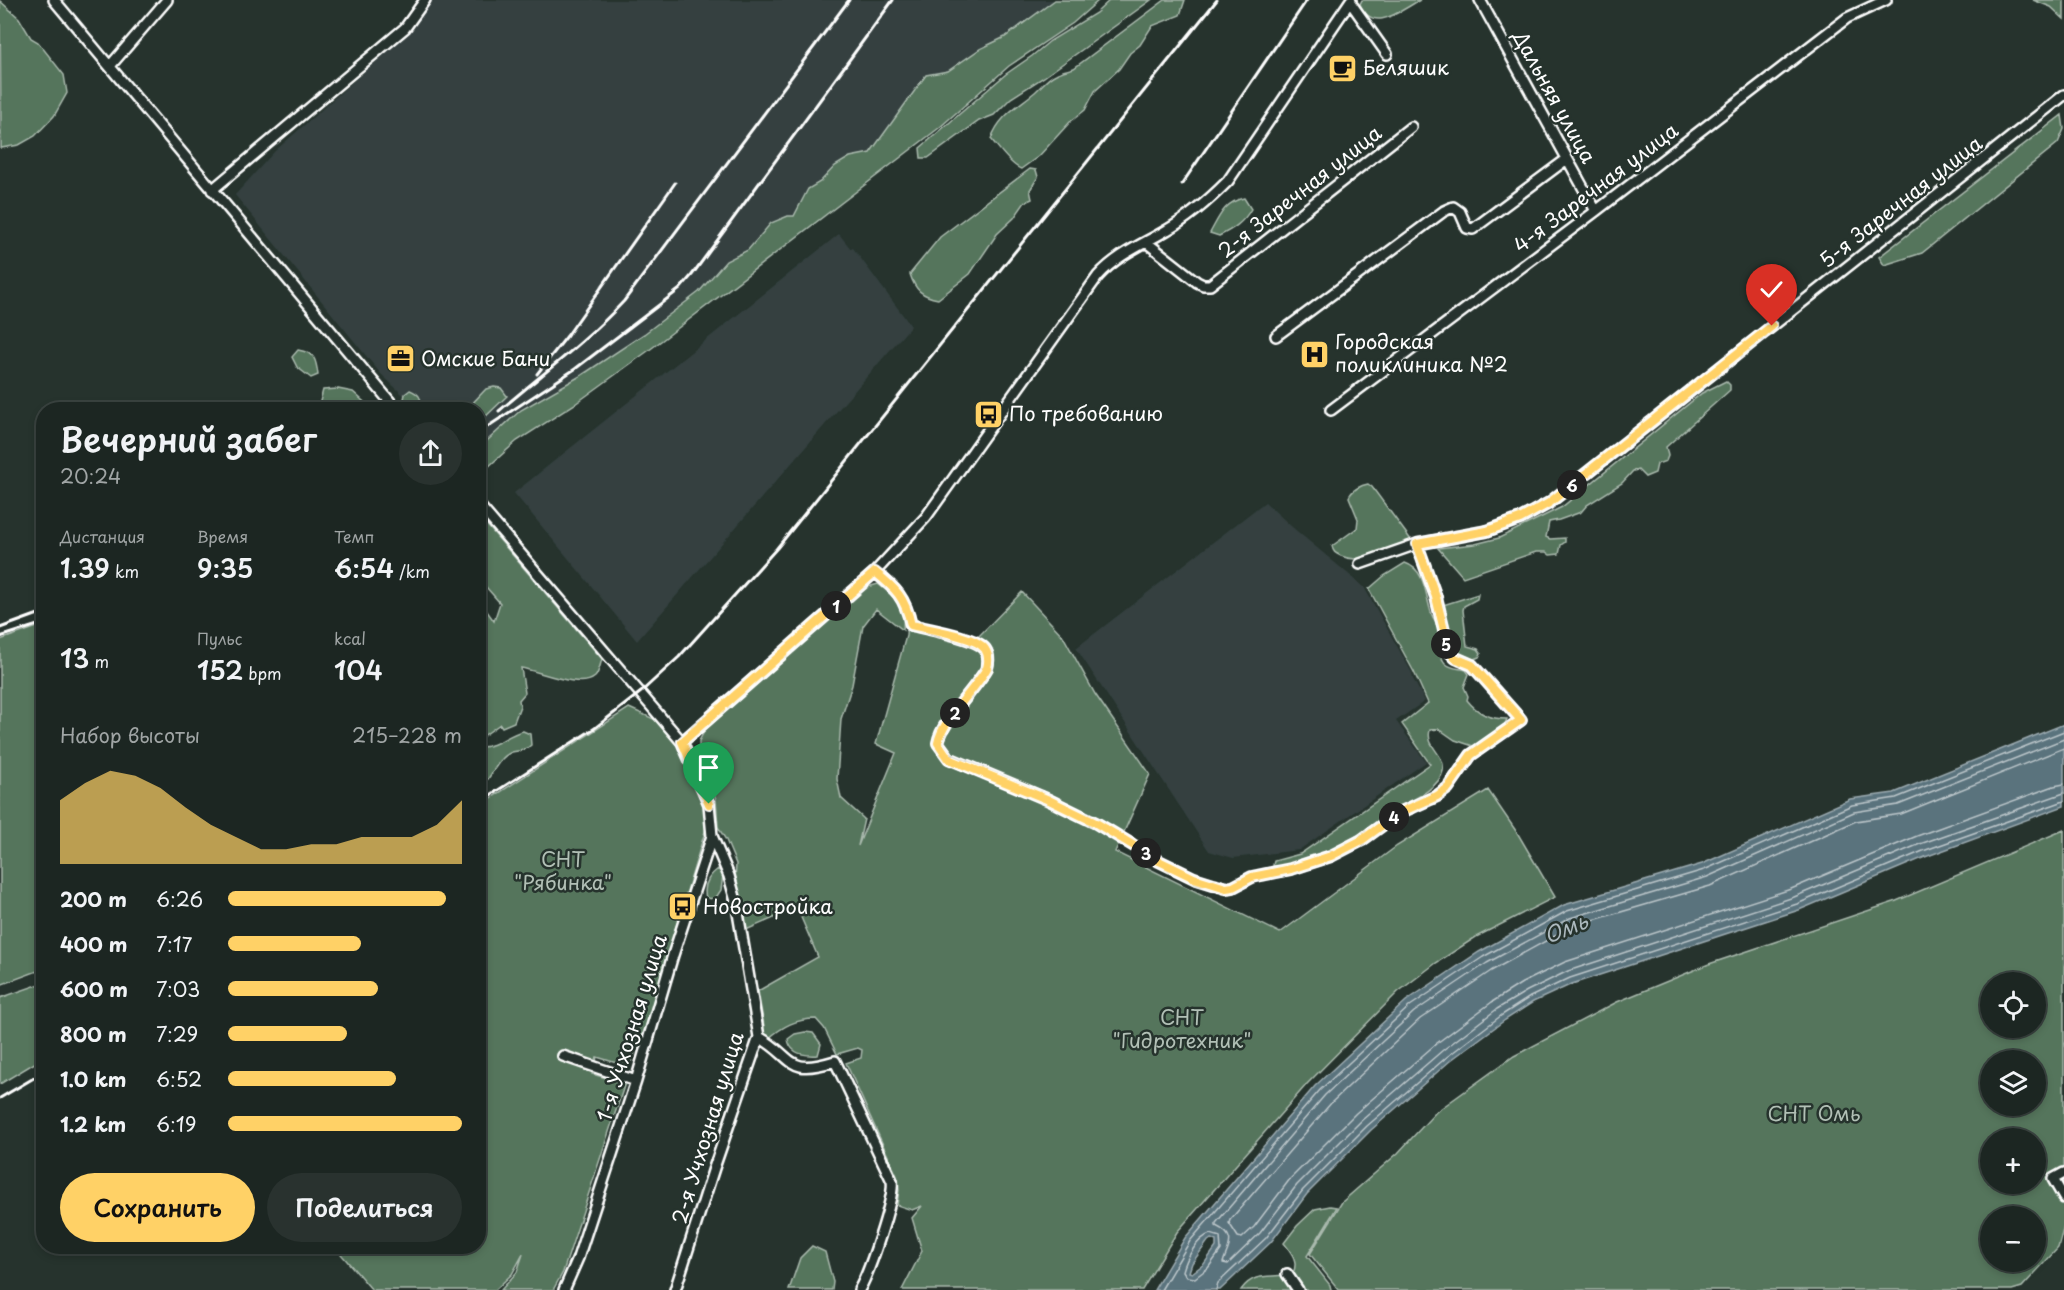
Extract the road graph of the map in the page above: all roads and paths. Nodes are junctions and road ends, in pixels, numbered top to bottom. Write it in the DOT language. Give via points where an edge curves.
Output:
graph roads {
  1 [pos="54,0"];
  2 [pos="167,0"];
  3 [pos="425,0"];
  4 [pos="1480,0"];
  5 [pos="1886,0"];
  6 [pos="1350,1"];
  7 [pos="1387,54"];
  8 [pos="110,66"];
  9 [pos="2064,96"];
  10 [pos="1412,127"];
  11 [pos="1567,159"];
  12 [pos="212,190"];
  13 [pos="1596,211"];
  14 [pos="1146,242"];
  15 [pos="1276,336"];
  16 [pos="390,402"];
  17 [pos="1331,410"];
  18 [pos="486,513"];
  19 [pos="1417,544"];
  20 [pos="1360,564"];
  21 [pos="875,572"];
  22 [pos="682,742"];
  23 [pos="712,836"];
  24 [pos="759,1037"];
  25 [pos="563,1056"];
  26 [pos="636,1081"];
  27 [pos="2064,1173"];
  28 [pos="2064,1198"];
  29 [pos="1287,1274"];
  30 [pos="564,1290"];
  31 [pos="675,1290"];
  32 [pos="859,1290"];
  33 [pos="1298,1290"];
  1 -- 8 [label="street"];
  2 -- 8 [label="street"];
  3 -- 12 [label="street" via="405,28"];
  4 -- 11 [label="street, Дальняя улица"];
  5 -- 13 [label="street, 4-я Заречная улица" via="1847,18"];
  6 -- 7 [label="street"];
  6 -- 14 [label="street" via="1228,181 1185,219"];
  8 -- 12 [label="street"];
  9 -- 19 [label="street, 5-я Заречная улица" via="1549,503 1487,531"];
  10 -- 14 [label="street, 2-я Заречная улица" via="1210,285 1197,282"];
  11 -- 13 [label="street, Дальняя улица"];
  11 -- 15 [label="street" via="1473,230 1467,228 1457,208 1444,211"];
  12 -- 16 [label="street"];
  13 -- 17 [label="street, 4-я Заречная улица"];
  14 -- 21 [label="street" via="1125,252 1098,276 926,518"];
  18 -- 22 [label="street, 1-я Учхозная улица"];
  19 -- 20 [label="street, 5-я Заречная улица"];
  19 -- 21 [label="street" via="1436,597 1449,651 1472,665 1521,720 1471,755 1448,788 1399,813 1362,840 1331,856 1226,888 1194,878 1049,800 949,759 938,743 939,737 987,668 987,652 973,641 911,625 904,601"];
  21 -- 22 [label="street"];
  22 -- 23 [label="street, 1-я Учхозная улица" via="709,804"];
  23 -- 24 [label="street, 2-я Учхозная улица" via="736,901"];
  23 -- 26 [label="street, 1-я Учхозная улица"];
  24 -- 31 [label="street, 2-я Учхозная улица"];
  24 -- 32 [label="street" via="794,1065 816,1067 835,1061 892,1181 884,1222"];
  25 -- 26 [label="street"];
  26 -- 30 [label="street, 1-я Учхозная улица"];
  27 -- 28 [label="street" via="2053,1179"];
  29 -- 33 [label="street"];
}
